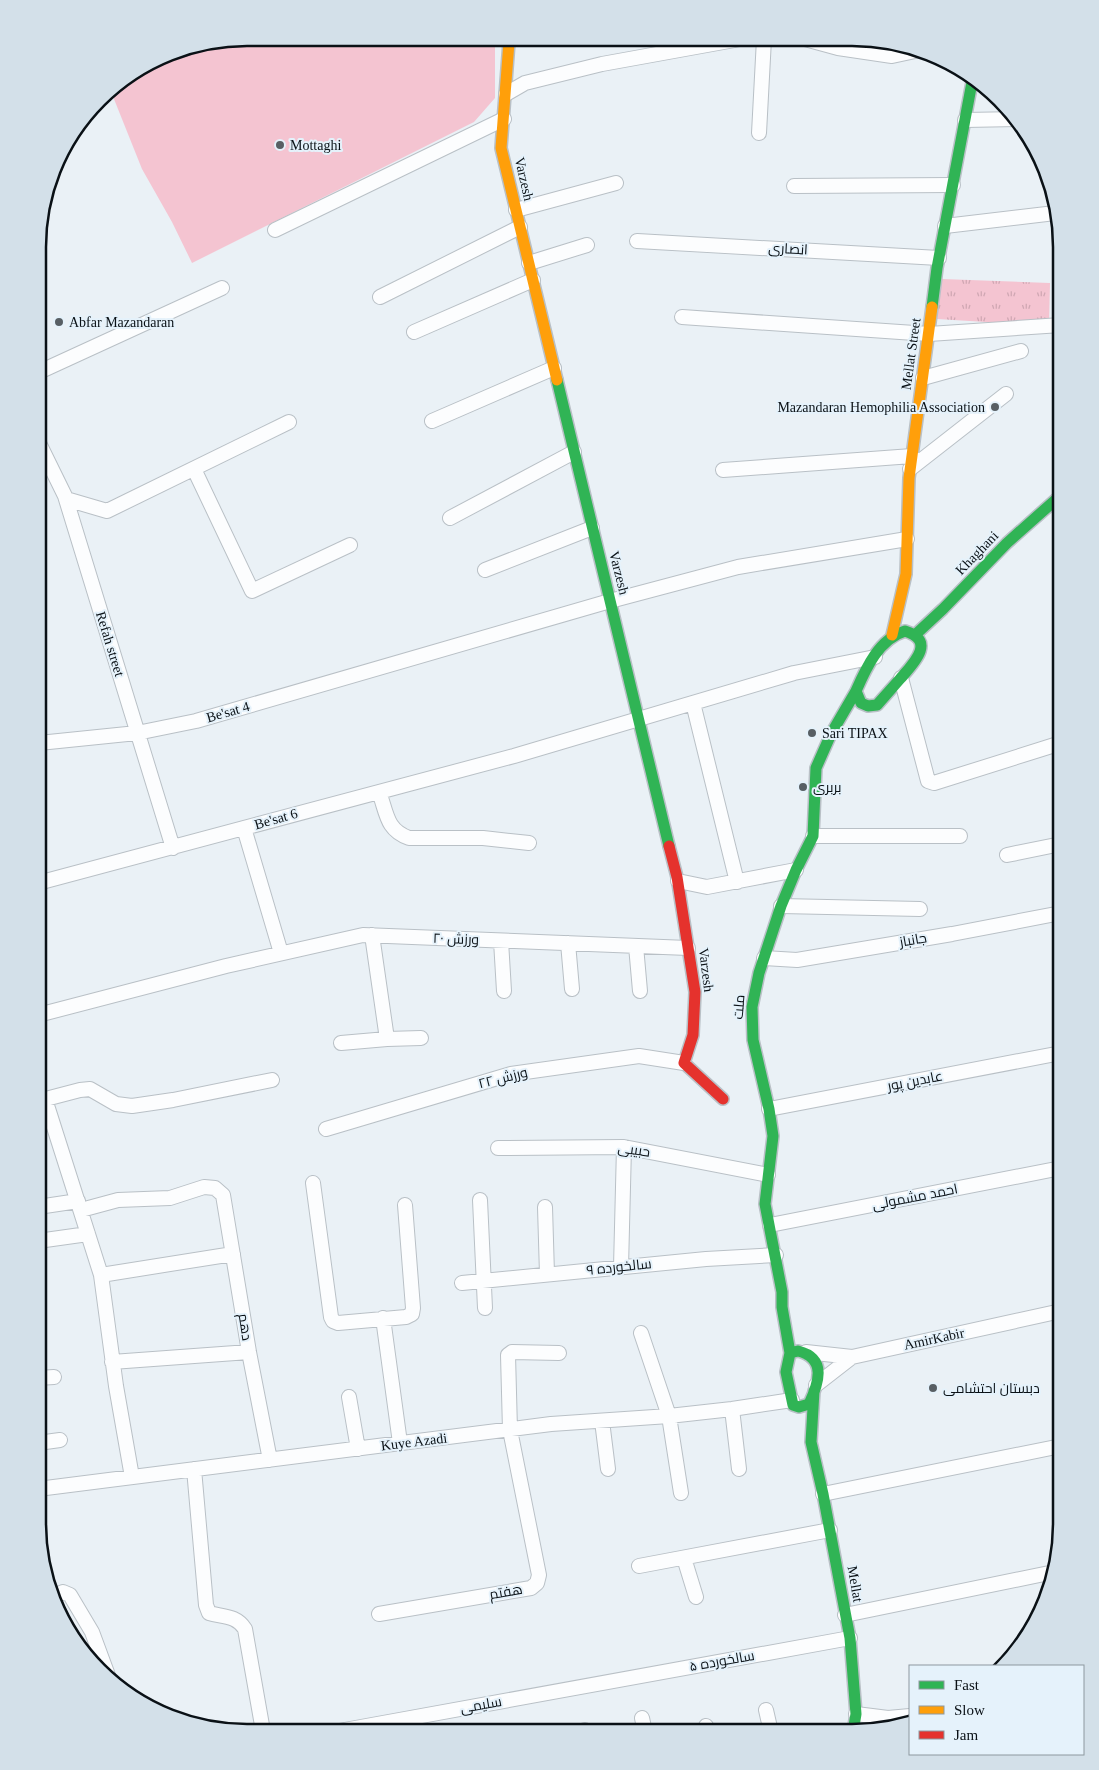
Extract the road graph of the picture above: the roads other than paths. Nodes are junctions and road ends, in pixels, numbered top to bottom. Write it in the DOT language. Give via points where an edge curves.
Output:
graph roads {
  1 [pos="508,46"];
  2 [pos="703,46"];
  3 [pos="764,46"];
  4 [pos="831,46"];
  5 [pos="905,53"];
  6 [pos="971,86"];
  7 [pos="506,94"];
  8 [pos="504,119"];
  9 [pos="1006,119"];
  10 [pos="965,120"];
  11 [pos="758,132"];
  12 [pos="616,183"];
  13 [pos="953,185"];
  14 [pos="794,186"];
  15 [pos="516,210"];
  16 [pos="1050,214"];
  17 [pos="945,226"];
  18 [pos="520,227"];
  19 [pos="275,230"];
  20 [pos="637,241"];
  21 [pos="587,245"];
  22 [pos="939,258"];
  23 [pos="529,263"];
  24 [pos="533,280"];
  25 [pos="222,288"];
  26 [pos="380,297"];
  27 [pos="682,317"];
  28 [pos="1053,326"];
  29 [pos="414,332"];
  30 [pos="929,334"];
  31 [pos="1021,351"];
  32 [pos="554,368"];
  33 [pos="46,369"];
  34 [pos="923,378"];
  35 [pos="1006,394"];
  36 [pos="432,421"];
  37 [pos="289,422"];
  38 [pos="574,452"];
  39 [pos="46,458"];
  40 [pos="911,463"];
  41 [pos="194,469"];
  42 [pos="723,470"];
  43 [pos="66,499"];
  44 [pos="1053,502"];
  45 [pos="450,518"];
  46 [pos="592,528"];
  47 [pos="907,539"];
  48 [pos="350,545"];
  49 [pos="485,570"];
  50 [pos="610,601"];
  51 [pos="892,635"];
  52 [pos="916,635"];
  53 [pos="875,657"];
  54 [pos="901,678"];
  55 [pos="856,691"];
  56 [pos="693,703"];
  57 [pos="877,705"];
  58 [pos="638,719"];
  59 [pos="137,733"];
  60 [pos="831,734"];
  61 [pos="46,742"];
  62 [pos="1053,746"];
  63 [pos="380,792"];
  64 [pos="244,828"];
  65 [pos="813,836"];
  66 [pos="960,836"];
  67 [pos="529,843"];
  68 [pos="1053,846"];
  69 [pos="173,848"];
  70 [pos="1008,855"];
  71 [pos="796,870"];
  72 [pos="46,881"];
  73 [pos="678,882"];
  74 [pos="737,882"];
  75 [pos="781,906"];
  76 [pos="920,909"];
  77 [pos="1053,915"];
  78 [pos="372,935"];
  79 [pos="502,941"];
  80 [pos="568,943"];
  81 [pos="636,946"];
  82 [pos="688,948"];
  83 [pos="281,953"];
  84 [pos="764,958"];
  85 [pos="572,990"];
  86 [pos="504,991"];
  87 [pos="640,991"];
  88 [pos="46,1013"];
  89 [pos="421,1038"];
  90 [pos="387,1039"];
  91 [pos="341,1043"];
  92 [pos="1053,1055"];
  93 [pos="684,1063"];
  94 [pos="272,1080"];
  95 [pos="46,1099"];
  96 [pos="723,1099"];
  97 [pos="769,1109"];
  98 [pos="46,1113"];
  99 [pos="326,1129"];
  100 [pos="624,1147"];
  101 [pos="498,1148"];
  102 [pos="1053,1170"];
  103 [pos="768,1175"];
  104 [pos="313,1183"];
  105 [pos="480,1200"];
  106 [pos="80,1205"];
  107 [pos="405,1205"];
  108 [pos="46,1207"];
  109 [pos="545,1207"];
  110 [pos="770,1225"];
  111 [pos="88,1234"];
  112 [pos="46,1240"];
  113 [pos="233,1254"];
  114 [pos="776,1255"];
  115 [pos="621,1267"];
  116 [pos="548,1274"];
  117 [pos="101,1275"];
  118 [pos="485,1280"];
  119 [pos="462,1282"];
  120 [pos="782,1292"];
  121 [pos="485,1308"];
  122 [pos="1053,1312"];
  123 [pos="383,1318"];
  124 [pos="641,1333"];
  125 [pos="249,1352"];
  126 [pos="804,1352"];
  127 [pos="559,1353"];
  128 [pos="790,1353"];
  129 [pos="852,1356"];
  130 [pos="112,1362"];
  131 [pos="54,1377"];
  132 [pos="46,1378"];
  133 [pos="815,1388"];
  134 [pos="349,1397"];
  135 [pos="792,1402"];
  136 [pos="732,1409"];
  137 [pos="669,1416"];
  138 [pos="602,1421"];
  139 [pos="510,1430"];
  140 [pos="60,1440"];
  141 [pos="46,1442"];
  142 [pos="811,1442"];
  143 [pos="400,1443"];
  144 [pos="358,1448"];
  145 [pos="1053,1448"];
  146 [pos="270,1460"];
  147 [pos="194,1469"];
  148 [pos="608,1469"];
  149 [pos="739,1469"];
  150 [pos="132,1477"];
  151 [pos="46,1488"];
  152 [pos="681,1493"];
  153 [pos="823,1494"];
  154 [pos="830,1530"];
  155 [pos="684,1558"];
  156 [pos="639,1566"];
  157 [pos="1046,1574"];
  158 [pos="60,1594"];
  159 [pos="696,1597"];
  160 [pos="379,1614"];
  161 [pos="845,1614"];
  162 [pos="850,1638"];
  163 [pos="104,1663"];
  164 [pos="594,1684"];
  165 [pos="766,1710"];
  166 [pos="856,1714"];
  167 [pos="906,1716"];
  168 [pos="642,1718"];
  169 [pos="261,1724"];
  170 [pos="376,1724"];
  171 [pos="643,1724"];
  172 [pos="769,1724"];
  173 [pos="854,1724"];
  1 -- 7 [label="main road, Varzesh"];
  2 -- 7 [label="street" via="602,64 525,83"];
  3 -- 11 [label="street"];
  4 -- 5 [label="street" via="892,56"];
  6 -- 10 [label="main road, Mellat Street"];
  7 -- 8 [label="main road, Varzesh"];
  8 -- 15 [label="main road, Varzesh" via="502,148"];
  8 -- 19 [label="street"];
  9 -- 10 [label="street"];
  10 -- 13 [label="main road, Mellat Street"];
  12 -- 15 [label="street"];
  13 -- 14 [label="street"];
  13 -- 17 [label="main road, Mellat Street"];
  15 -- 18 [label="main road, Varzesh"];
  16 -- 17 [label="street"];
  17 -- 22 [label="main road, Mellat Street"];
  18 -- 23 [label="main road, Varzesh"];
  18 -- 26 [label="street"];
  20 -- 22 [label="street, انصاری"];
  21 -- 23 [label="street"];
  22 -- 30 [label="main road, Mellat Street"];
  23 -- 24 [label="main road, Varzesh"];
  24 -- 29 [label="street"];
  24 -- 32 [label="main road, Varzesh"];
  25 -- 33 [label="street"];
  27 -- 30 [label="street"];
  28 -- 30 [label="street"];
  30 -- 34 [label="main road, Mellat Street"];
  31 -- 34 [label="street"];
  32 -- 36 [label="street"];
  32 -- 38 [label="main road, Varzesh"];
  34 -- 40 [label="main road, Mellat Street"];
  35 -- 40 [label="street"];
  37 -- 41 [label="street"];
  38 -- 45 [label="street"];
  38 -- 46 [label="main road, Varzesh"];
  39 -- 43 [label="street, Refah street"];
  40 -- 42 [label="street"];
  40 -- 47 [label="main road, Mellat Street"];
  41 -- 43 [label="street" via="107,511"];
  41 -- 48 [label="street" via="252,591"];
  43 -- 59 [label="street, Refah street"];
  44 -- 52 [label="main road, Khaghani"];
  46 -- 49 [label="street"];
  46 -- 50 [label="main road, Varzesh"];
  47 -- 50 [label="street, Be'sat 4" via="738,567"];
  47 -- 51 [label="main road, Mellat Street" via="906,574"];
  50 -- 58 [label="main road, Varzesh"];
  50 -- 59 [label="street, Be'sat 4" via="196,721"];
  51 -- 52 [label="main road" via="905,631"];
  51 -- 53 [label="main road, ملت"];
  52 -- 54 [label="main road" via="921,644 920,653"];
  53 -- 55 [label="main road, ملت"];
  53 -- 56 [label="street, Be'sat 6" via="794,674"];
  54 -- 57 [label="main road"];
  54 -- 62 [label="street" via="930,783"];
  55 -- 57 [label="main road" via="861,703"];
  55 -- 60 [label="main road, ملت"];
  56 -- 58 [label="street, Be'sat 6"];
  56 -- 74 [label="street"];
  57 -- 60 [label="main road"];
  58 -- 63 [label="street, Be'sat 6"];
  58 -- 73 [label="main road, Varzesh"];
  59 -- 61 [label="street, Be'sat 4"];
  59 -- 69 [label="street, Refah street"];
  60 -- 65 [label="main road, ملت" via="816,768"];
  63 -- 64 [label="street, Be'sat 6"];
  63 -- 67 [label="street" via="392,829 409,838 483,838"];
  64 -- 69 [label="street, Be'sat 6"];
  64 -- 83 [label="street"];
  65 -- 66 [label="street"];
  65 -- 71 [label="main road, ملت"];
  68 -- 70 [label="street"];
  69 -- 72 [label="street, Be'sat 6"];
  71 -- 74 [label="street"];
  71 -- 75 [label="main road, ملت"];
  73 -- 74 [label="street" via="707,887"];
  73 -- 82 [label="main road, Varzesh"];
  75 -- 76 [label="street"];
  75 -- 84 [label="main road, ملت"];
  77 -- 84 [label="street, جانباز" via="797,960"];
  78 -- 79 [label="street, ورزش ۲۰"];
  78 -- 83 [label="street, ورزش ۲۰"];
  78 -- 90 [label="street"];
  79 -- 80 [label="street, ورزش ۲۰"];
  79 -- 86 [label="street"];
  80 -- 81 [label="street, ورزش ۲۰"];
  80 -- 85 [label="street"];
  81 -- 82 [label="street, ورزش ۲۰"];
  81 -- 87 [label="street"];
  82 -- 93 [label="main road, Varzesh" via="695,992 693,1035"];
  83 -- 88 [label="street, ورزش ۲۰"];
  84 -- 97 [label="main road, ملت" via="752,1008 752,1040"];
  89 -- 90 [label="street"];
  90 -- 91 [label="street"];
  92 -- 97 [label="street, عابدین پور"];
  93 -- 96 [label="main road"];
  93 -- 99 [label="street, ورزش ۲۲" via="639,1056 511,1074"];
  94 -- 95 [label="street" via="132,1106 116,1104 90,1089"];
  97 -- 103 [label="main road, ملت" via="773,1136"];
  98 -- 106 [label="street"];
  100 -- 101 [label="street, حبیبی"];
  100 -- 103 [label="street, حبیبی"];
  100 -- 115 [label="street"];
  102 -- 110 [label="street, احمد مشمولی"];
  103 -- 110 [label="main road, ملت" via="765,1204"];
  104 -- 123 [label="street" via="333,1321"];
  105 -- 118 [label="street"];
  106 -- 108 [label="street"];
  106 -- 111 [label="street"];
  106 -- 113 [label="street, دهم" via="170,1198 204,1187 215,1188 222,1195"];
  107 -- 123 [label="street" via="412,1314"];
  109 -- 116 [label="street"];
  110 -- 114 [label="main road, ملت"];
  111 -- 112 [label="street"];
  111 -- 117 [label="street"];
  113 -- 117 [label="street"];
  113 -- 125 [label="street, دهم"];
  114 -- 115 [label="street, سالخورده ۹"];
  114 -- 120 [label="main road, ملت"];
  115 -- 116 [label="street, سالخورده ۹"];
  116 -- 118 [label="street, سالخورده ۹"];
  117 -- 130 [label="street"];
  118 -- 119 [label="street, سالخورده ۹"];
  118 -- 121 [label="street"];
  120 -- 126 [label="main road"];
  120 -- 128 [label="main road"];
  122 -- 129 [label="street, AmirKabir"];
  123 -- 143 [label="street"];
  124 -- 137 [label="street"];
  125 -- 130 [label="street"];
  125 -- 146 [label="street, دهم"];
  126 -- 128 [label="main road"];
  126 -- 129 [label="street, AmirKabir"];
  126 -- 133 [label="main road" via="818,1363"];
  127 -- 139 [label="street" via="512,1352 508,1355"];
  128 -- 135 [label="main road" via="786,1376"];
  129 -- 133 [label="street"];
  130 -- 150 [label="street"];
  131 -- 132 [label="street"];
  133 -- 135 [label="main road" via="809,1404 799,1407"];
  133 -- 142 [label="main road"];
  134 -- 144 [label="street"];
  135 -- 136 [label="street, Kuye Azadi"];
  135 -- 142 [label="main road"];
  136 -- 137 [label="street, Kuye Azadi"];
  136 -- 149 [label="street"];
  137 -- 138 [label="street, Kuye Azadi"];
  137 -- 152 [label="street"];
  138 -- 139 [label="street, Kuye Azadi"];
  138 -- 148 [label="street"];
  139 -- 143 [label="street, Kuye Azadi"];
  139 -- 160 [label="street, هفتم" via="539,1575 537,1583 531,1588"];
  140 -- 141 [label="street"];
  142 -- 153 [label="main road, Mellat"];
  143 -- 144 [label="street, Kuye Azadi"];
  144 -- 146 [label="street, Kuye Azadi"];
  145 -- 153 [label="street"];
  146 -- 147 [label="street, Kuye Azadi"];
  147 -- 150 [label="street, Kuye Azadi"];
  147 -- 169 [label="street" via="206,1606 209,1613 235,1618 245,1629"];
  150 -- 151 [label="street, Kuye Azadi"];
  153 -- 154 [label="main road, Mellat"];
  154 -- 155 [label="street"];
  154 -- 161 [label="main road, Mellat"];
  155 -- 156 [label="street"];
  155 -- 159 [label="street"];
  157 -- 161 [label="street"];
  158 -- 163 [label="street" via="70,1595 92,1632"];
  161 -- 162 [label="main road, Mellat"];
  162 -- 164 [label="street, سالخورده ۵"];
  162 -- 166 [label="main road, Mellat"];
  164 -- 170 [label="street, سلیمی"];
  165 -- 172 [label="street"];
  166 -- 167 [label="street"];
  166 -- 173 [label="main road, Mellat"];
  168 -- 171 [label="street"];
}
